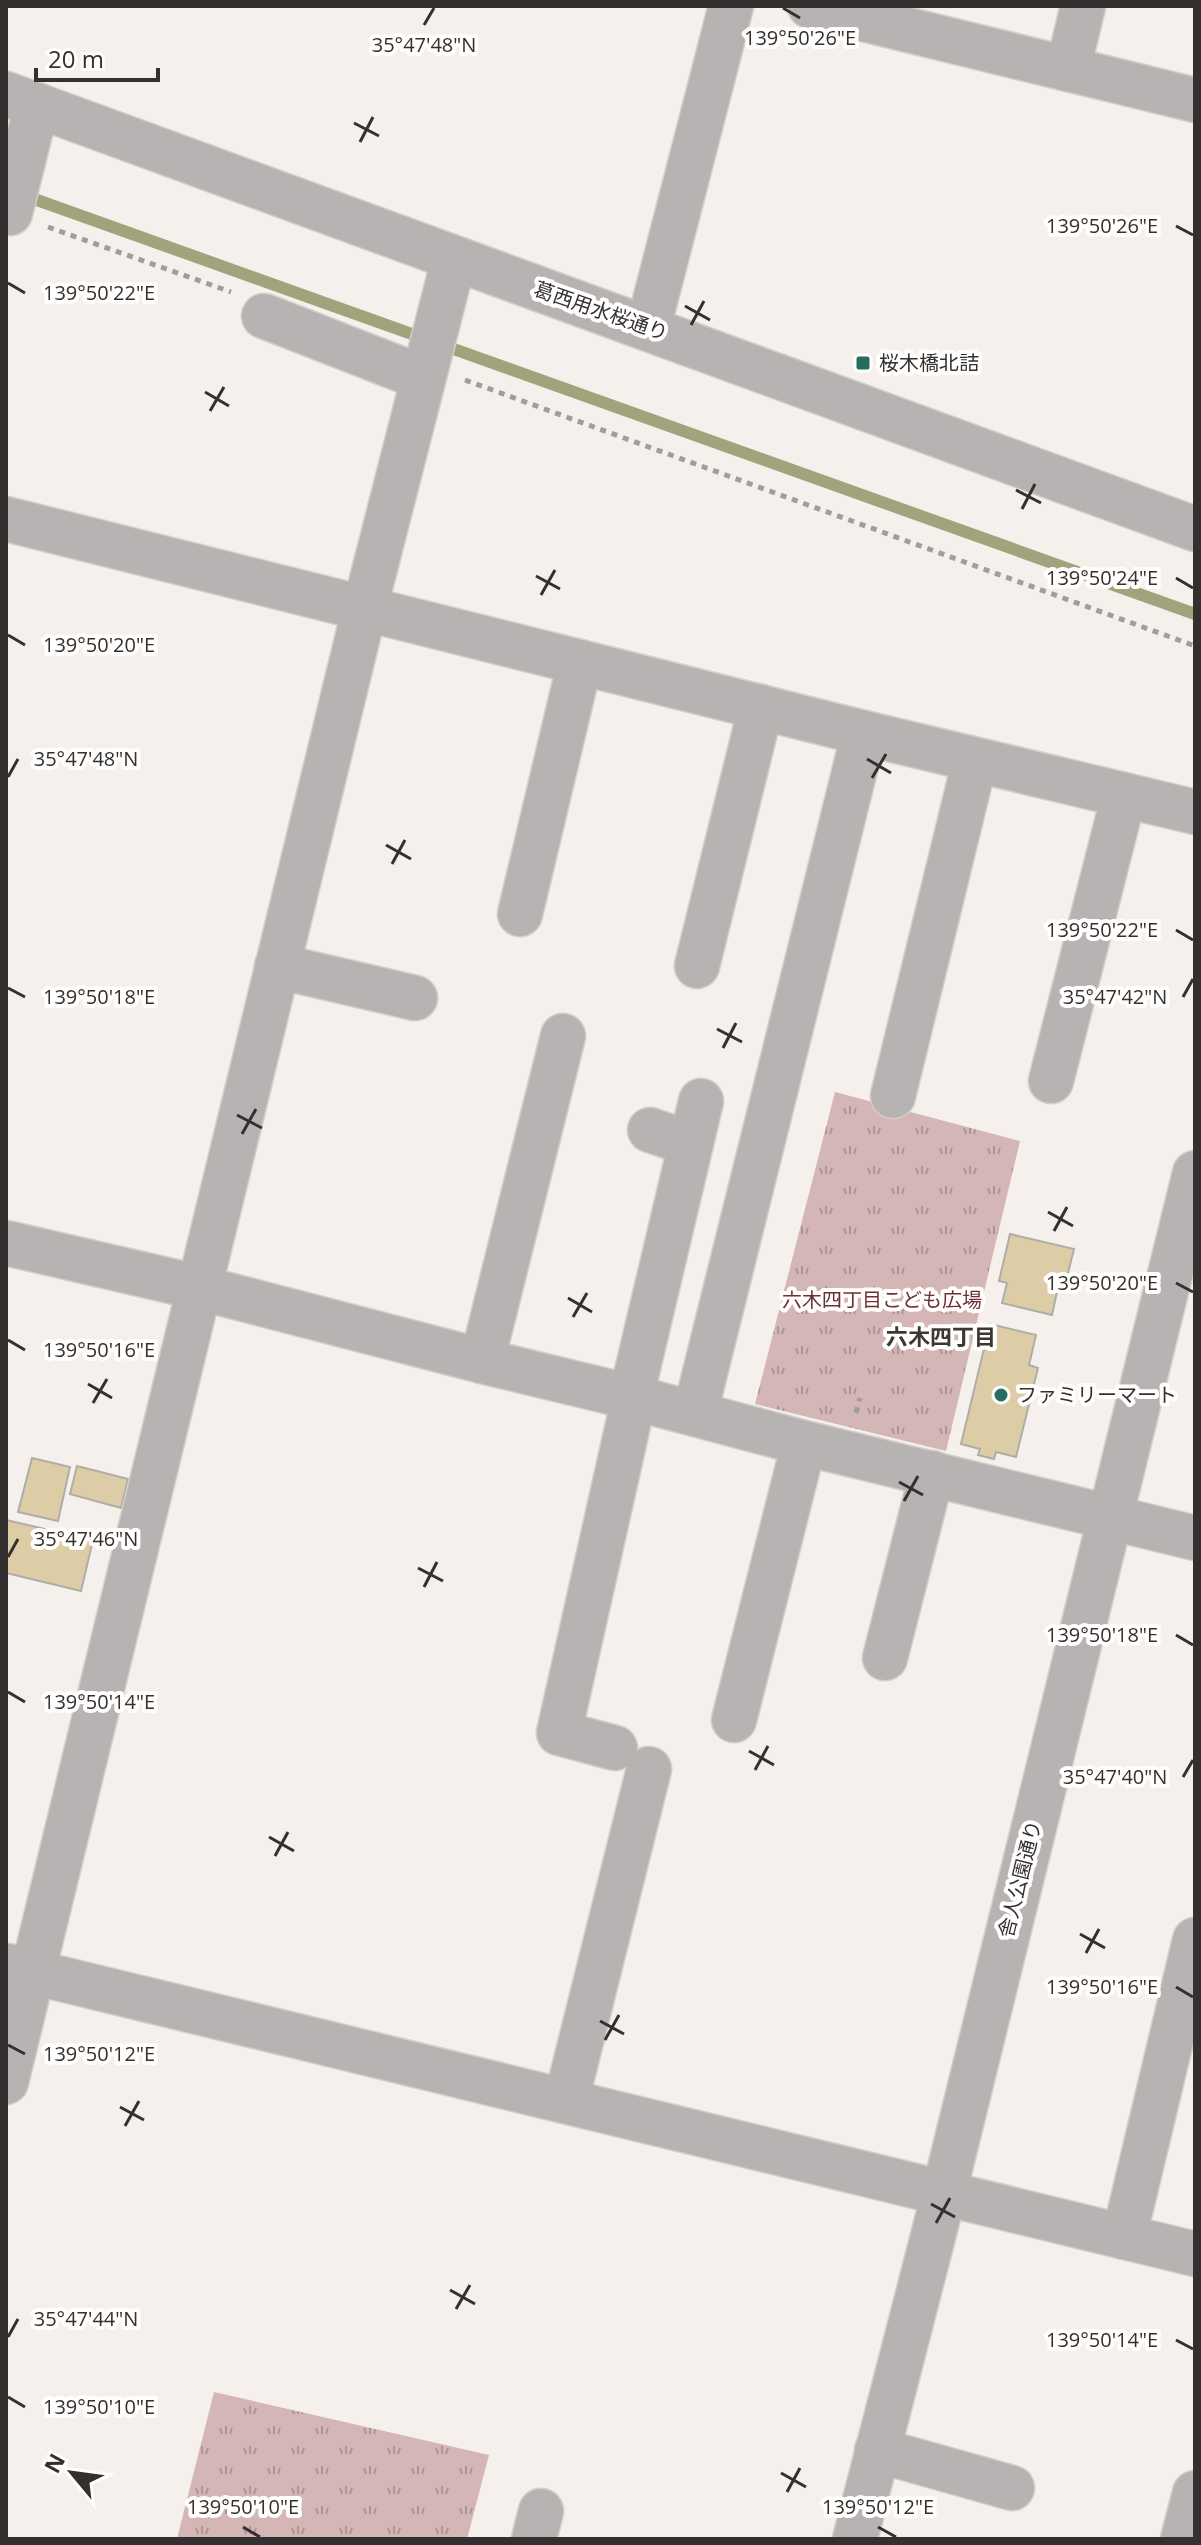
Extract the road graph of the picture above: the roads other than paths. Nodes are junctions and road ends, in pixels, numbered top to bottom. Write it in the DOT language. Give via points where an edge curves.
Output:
graph roads {
  1 [pos="731,6"];
  2 [pos="810,6"];
  3 [pos="1083,6"];
  4 [pos="1068,69"];
  5 [pos="22,99"];
  6 [pos="1195,100"];
  7 [pos="10,213"];
  8 [pos="454,259"];
  9 [pos="264,316"];
  10 [pos="648,328"];
  11 [pos="424,372"];
  12 [pos="6,519"];
  13 [pos="1195,529"];
  14 [pos="365,607"];
  15 [pos="580,662"];
  16 [pos="761,707"];
  17 [pos="864,733"];
  18 [pos="975,760"];
  19 [pos="1124,795"];
  20 [pos="1195,812"];
  21 [pos="520,914"];
  22 [pos="277,966"];
  23 [pos="697,966"];
  24 [pos="415,998"];
  25 [pos="563,1036"];
  26 [pos="1051,1081"];
  27 [pos="893,1096"];
  28 [pos="701,1101"];
  29 [pos="650,1130"];
  30 [pos="691,1144"];
  31 [pos="1195,1173"];
  32 [pos="6,1243"];
  33 [pos="201,1288"];
  34 [pos="482,1361"];
  35 [pos="632,1397"];
  36 [pos="695,1413"];
  37 [pos="804,1443"];
  38 [pos="932,1473"];
  39 [pos="1109,1517"];
  40 [pos="1195,1538"];
  41 [pos="885,1658"];
  42 [pos="734,1720"];
  43 [pos="1195,1940"];
  44 [pos="20,1969"];
  45 [pos="6,2082"];
  46 [pos="566,2101"];
  47 [pos="943,2193"];
  48 [pos="1124,2237"];
  49 [pos="1195,2254"];
  50 [pos="877,2450"];
  51 [pos="1012,2488"];
  52 [pos="1195,2493"];
  53 [pos="855,2539"];
  54 [pos="1183,2539"];
  1 -- 10 [label="street"];
  2 -- 4 [label="street"];
  3 -- 4 [label="street"];
  4 -- 6 [label="street"];
  5 -- 7 [label="street" via="26,150"];
  5 -- 8 [label="street, 葛西用水桜通り"];
  8 -- 10 [label="street, 葛西用水桜通り"];
  8 -- 11 [label="street"];
  9 -- 11 [label="street"];
  10 -- 13 [label="street, 葛西用水桜通り"];
  11 -- 14 [label="street"];
  12 -- 14 [label="street"];
  14 -- 15 [label="street"];
  14 -- 22 [label="street"];
  15 -- 16 [label="street"];
  15 -- 21 [label="street"];
  16 -- 17 [label="street"];
  16 -- 23 [label="street"];
  17 -- 18 [label="street"];
  17 -- 36 [label="street"];
  18 -- 19 [label="street"];
  18 -- 27 [label="street"];
  19 -- 20 [label="street"];
  19 -- 26 [label="street"];
  22 -- 24 [label="street"];
  22 -- 33 [label="street"];
  25 -- 34 [label="street"];
  28 -- 30 [label="street"];
  29 -- 30 [label="street"];
  30 -- 35 [label="street"];
  31 -- 39 [label="street, 舎人公園通り"];
  32 -- 33 [label="street"];
  33 -- 34 [label="street" via="366,1345"];
  33 -- 44 [label="street"];
  34 -- 35 [label="street"];
  35 -- 36 [label="street"];
  35 -- 46 [label="street" via="559,1733 632,1758"];
  36 -- 37 [label="street"];
  37 -- 38 [label="street"];
  37 -- 42 [label="street"];
  38 -- 39 [label="street"];
  38 -- 41 [label="street"];
  39 -- 40 [label="street"];
  39 -- 47 [label="street, 舎人公園通り"];
  43 -- 48 [label="street"];
  44 -- 45 [label="street"];
  44 -- 46 [label="street"];
  46 -- 47 [label="street"];
  47 -- 48 [label="street"];
  47 -- 50 [label="street, 舎人公園通り"];
  48 -- 49 [label="street"];
  50 -- 51 [label="street"];
  50 -- 53 [label="street, 舎人公園通り"];
  52 -- 54 [label="street"];
}
